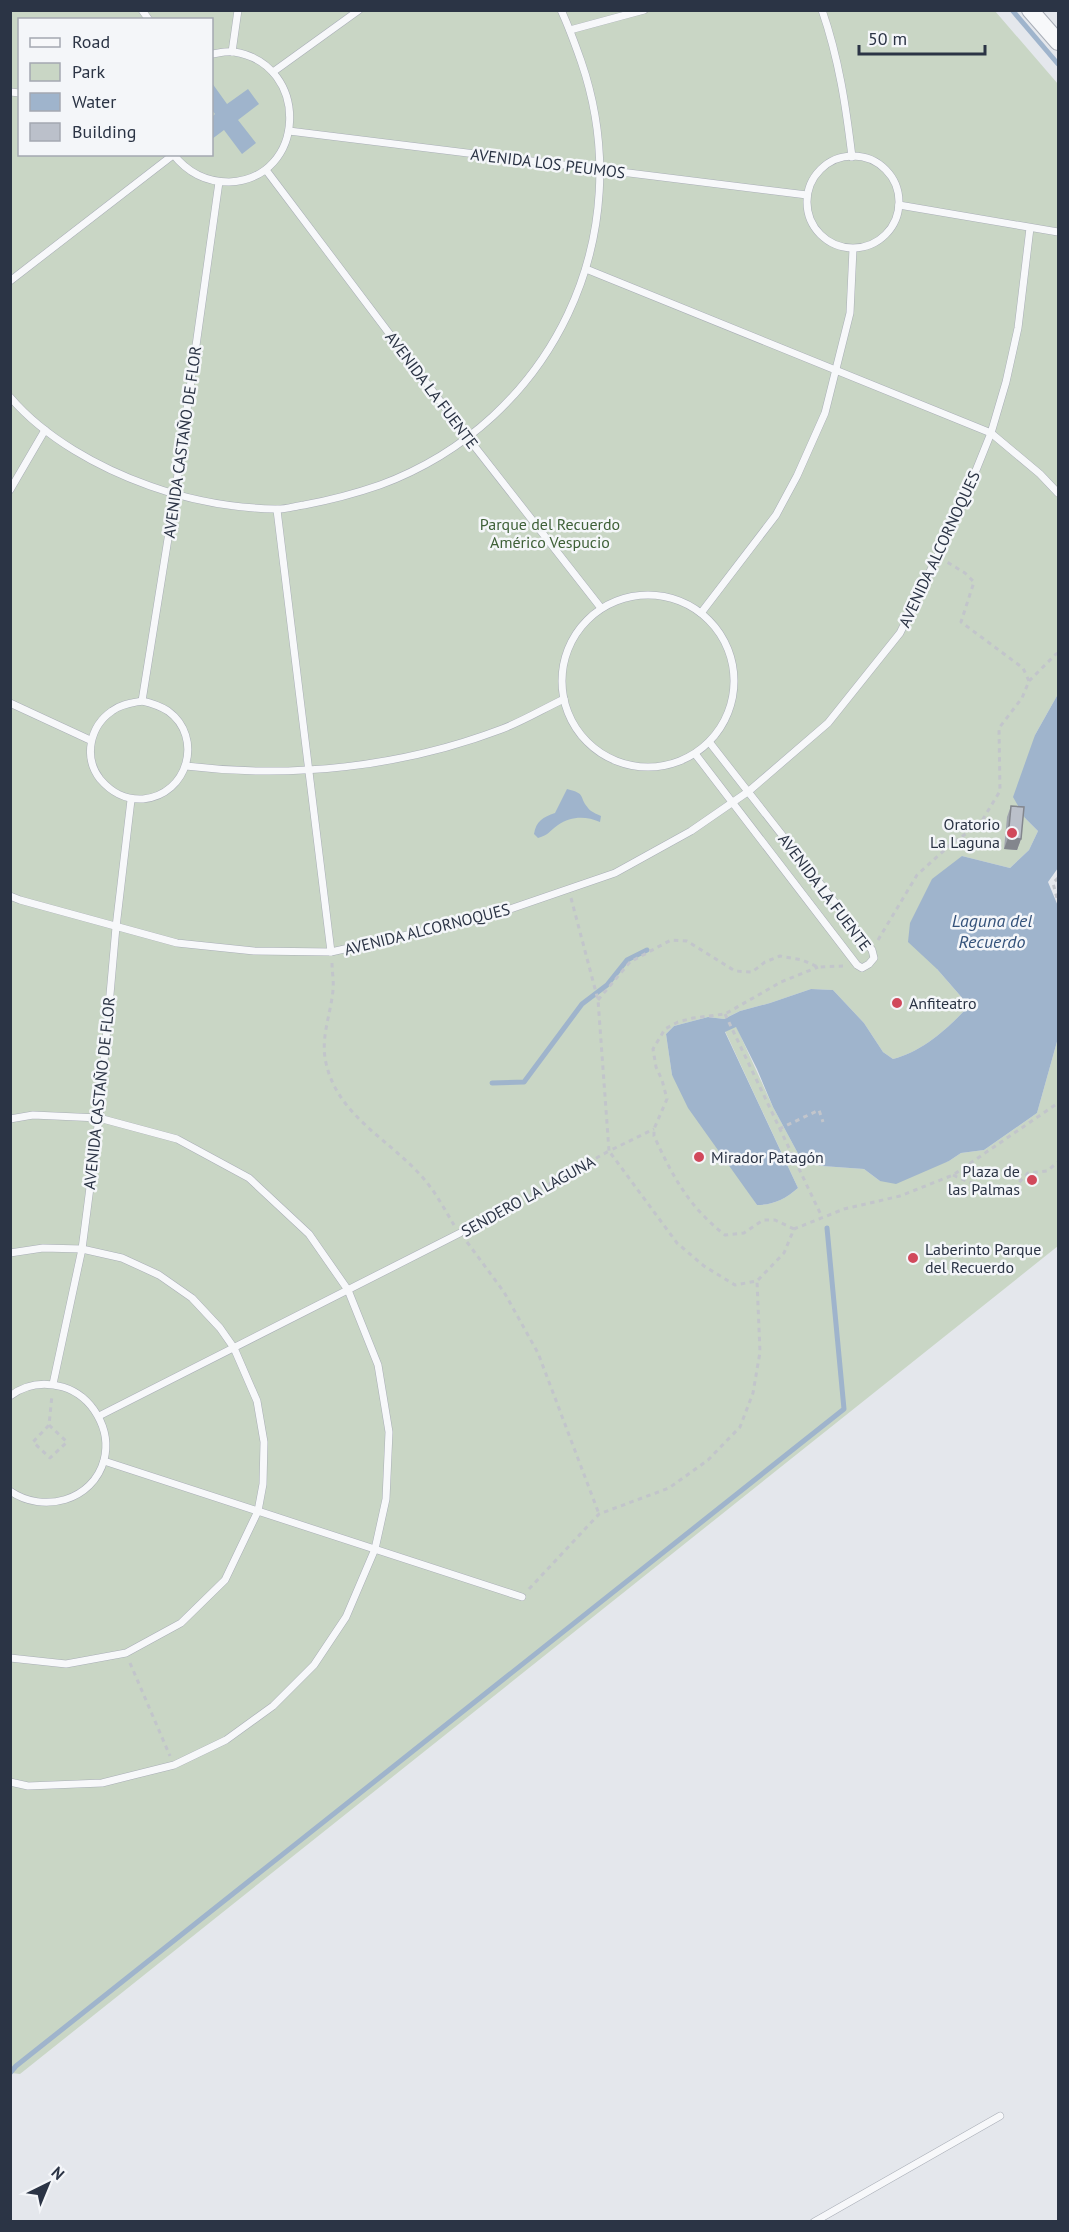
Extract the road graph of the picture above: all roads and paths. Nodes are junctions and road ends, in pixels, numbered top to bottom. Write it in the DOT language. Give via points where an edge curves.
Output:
graph roads {
  1 [pos="238,10"];
  2 [pos="359,10"];
  3 [pos="561,10"];
  4 [pos="644,10"];
  5 [pos="822,10"];
  6 [pos="1030,10"];
  7 [pos="570,30"];
  8 [pos="1059,42"];
  9 [pos="232,52"];
  10 [pos="213,54"];
  11 [pos="273,72"];
  12 [pos="289,131"];
  13 [pos="172,156"];
  14 [pos="174,156"];
  15 [pos="852,157"];
  16 [pos="601,169"];
  17 [pos="266,170"];
  18 [pos="219,182"];
  19 [pos="807,195"];
  20 [pos="899,205"];
  21 [pos="1030,228"];
  22 [pos="1059,232"];
  23 [pos="853,249"];
  24 [pos="586,269"];
  25 [pos="10,281"];
  26 [pos="837,372"];
  27 [pos="10,397"];
  28 [pos="45,430"];
  29 [pos="991,433"];
  30 [pos="468,438"];
  31 [pos="10,490"];
  32 [pos="1059,493"];
  33 [pos="175,495"];
  34 [pos="277,510"];
  35 [pos="937,556"];
  36 [pos="601,608"];
  37 [pos="701,613"];
  38 [pos="1059,653"];
  39 [pos="1029,681"];
  40 [pos="564,699"];
  41 [pos="142,701"];
  42 [pos="10,703"];
  43 [pos="90,740"];
  44 [pos="710,743"];
  45 [pos="696,756"];
  46 [pos="186,766"];
  47 [pos="309,771"];
  48 [pos="749,791"];
  49 [pos="131,800"];
  50 [pos="731,803"];
  51 [pos="1059,878"];
  52 [pos="568,889"];
  53 [pos="10,896"];
  54 [pos="1059,902"];
  55 [pos="116,927"];
  56 [pos="872,950"];
  57 [pos="331,952"];
  58 [pos="857,965"];
  59 [pos="818,967"];
  60 [pos="597,999"];
  61 [pos="725,1014"];
  62 [pos="1059,1098"];
  63 [pos="1059,1103"];
  64 [pos="1054,1106"];
  65 [pos="99,1118"];
  66 [pos="10,1119"];
  67 [pos="823,1122"];
  68 [pos="654,1129"];
  69 [pos="779,1129"];
  70 [pos="609,1151"];
  71 [pos="1059,1162"];
  72 [pos="953,1175"];
  73 [pos="822,1217"];
  74 [pos="794,1229"];
  75 [pos="460,1233"];
  76 [pos="82,1249"];
  77 [pos="10,1252"];
  78 [pos="758,1281"];
  79 [pos="348,1290"];
  80 [pos="234,1348"];
  81 [pos="53,1384"];
  82 [pos="10,1396"];
  83 [pos="99,1416"];
  84 [pos="49,1425"];
  85 [pos="104,1461"];
  86 [pos="10,1491"];
  87 [pos="258,1511"];
  88 [pos="598,1514"];
  89 [pos="375,1549"];
  90 [pos="522,1597"];
  91 [pos="126,1653"];
  92 [pos="10,1658"];
  93 [pos="174,1765"];
  94 [pos="10,1782"];
  95 [pos="1000,2116"];
  96 [pos="814,2222"];
  1 -- 9 [label="lane"];
  2 -- 11 [label="lane"];
  3 -- 7 [label="lane"];
  4 -- 7 [label="lane"];
  5 -- 15 [label="lane" via="833,42"];
  6 -- 8 [label="street"];
  7 -- 16 [label="lane" via="594,103"];
  9 -- 10 [label="lane"];
  9 -- 11 [label="lane" via="260,62"];
  11 -- 12 [label="lane" via="285,90 290,110"];
  12 -- 16 [label="lane, AVENIDA LOS PEUMOS"];
  12 -- 17 [label="lane" via="282,150"];
  13 -- 25 [label="lane"];
  14 -- 18 [label="lane" via="200,177"];
  15 -- 19 [label="lane" via="834,160 823,167"];
  15 -- 20 [label="lane" via="876,162 887,171 895,183"];
  16 -- 19 [label="lane, AVENIDA LOS PEUMOS"];
  16 -- 24 [label="lane"];
  17 -- 18 [label="lane" via="237,181"];
  17 -- 30 [label="lane, AVENIDA LA FUENTE"];
  18 -- 33 [label="lane, AVENIDA CASTAÑO DE FLOR"];
  19 -- 23 [label="lane" via="810,217 817,230 827,240"];
  20 -- 21 [label="lane"];
  20 -- 23 [label="lane" via="893,225 883,237"];
  21 -- 22 [label="lane"];
  21 -- 29 [label="lane, AVENIDA ALCORNOQUES" via="1018,328"];
  23 -- 26 [label="lane" via="850,313"];
  24 -- 26 [label="lane"];
  24 -- 30 [label="lane" via="569,311 542,359 508,401"];
  26 -- 29 [label="lane"];
  26 -- 37 [label="lane" via="825,413 776,515"];
  27 -- 28 [label="lane"];
  28 -- 31 [label="lane"];
  28 -- 33 [label="lane" via="91,460"];
  29 -- 32 [label="lane"];
  29 -- 35 [label="lane, AVENIDA ALCORNOQUES"];
  30 -- 34 [label="lane" via="411,473 348,497"];
  30 -- 36 [label="lane, AVENIDA LA FUENTE"];
  33 -- 34 [label="lane"];
  33 -- 41 [label="lane, AVENIDA CASTAÑO DE FLOR"];
  34 -- 47 [label="lane"];
  35 -- 39 [label="path" via="974,582 961,622 1023,669"];
  35 -- 48 [label="lane, AVENIDA ALCORNOQUES" via="900,633 886,651 828,723"];
  36 -- 37 [label="lane" via="625,597 652,594 678,600"];
  36 -- 40 [label="lane" via="582,625 568,648 562,673"];
  37 -- 44 [label="lane" via="727,647 735,681 731,706"];
  38 -- 39 [label="path"];
  39 -- 56 [label="path" via="1022,698 999,728 1000,791 980,824 917,875"];
  40 -- 45 [label="lane" via="571,725 592,747 618,762 647,768"];
  40 -- 47 [label="lane" via="503,729 445,748"];
  41 -- 43 [label="lane" via="112,711 101,720"];
  41 -- 46 [label="lane" via="167,711 179,722 186,735"];
  42 -- 43 [label="lane"];
  43 -- 49 [label="lane" via="98,776 108,788"];
  44 -- 45 [label="lane"];
  44 -- 48 [label="lane, AVENIDA LA FUENTE"];
  45 -- 50 [label="lane, AVENIDA LA FUENTE"];
  46 -- 47 [label="lane" via="229,771"];
  46 -- 49 [label="lane" via="168,791 153,798"];
  47 -- 57 [label="lane"];
  48 -- 50 [label="lane, AVENIDA ALCORNOQUES"];
  48 -- 56 [label="lane, AVENIDA LA FUENTE"];
  49 -- 55 [label="lane, AVENIDA CASTAÑO DE FLOR"];
  50 -- 52 [label="lane, AVENIDA ALCORNOQUES" via="691,831 615,873"];
  50 -- 58 [label="lane, AVENIDA LA FUENTE"];
  51 -- 54 [label="path" via="1053,883"];
  52 -- 57 [label="lane, AVENIDA ALCORNOQUES" via="484,918"];
  52 -- 60 [label="path"];
  53 -- 55 [label="lane, AVENIDA ALCORNOQUES"];
  55 -- 57 [label="lane, AVENIDA ALCORNOQUES" via="177,943 254,951"];
  55 -- 65 [label="lane, AVENIDA CASTAÑO DE FLOR"];
  56 -- 58 [label="lane, AVENIDA LA FUENTE" via="874,958 870,964 862,968"];
  57 -- 75 [label="path" via="333,990 325,1037 325,1060 331,1081 355,1118 423,1178"];
  58 -- 59 [label="path"];
  59 -- 60 [label="path" via="780,956 752,972 735,971 687,941 671,940 630,962"];
  59 -- 61 [label="path" via="781,982"];
  60 -- 70 [label="path"];
  61 -- 68 [label="path" via="678,1022 664,1029 653,1049 667,1099"];
  61 -- 69 [label="path"];
  62 -- 64 [label="path"];
  63 -- 64 [label="path"];
  64 -- 72 [label="path"];
  65 -- 66 [label="lane" via="33,1115"];
  65 -- 76 [label="lane, AVENIDA CASTAÑO DE FLOR"];
  65 -- 79 [label="lane" via="177,1139 249,1178 309,1234"];
  67 -- 69 [label="path" via="819,1110"];
  68 -- 70 [label="path"];
  68 -- 74 [label="path" via="683,1193 705,1219 725,1234 744,1233 763,1220 775,1220"];
  69 -- 73 [label="path"];
  70 -- 75 [label="path, SENDERO LA LAGUNA"];
  70 -- 78 [label="path, SENDERO LA LAGUNA" via="676,1243 735,1285"];
  71 -- 72 [label="path" via="1047,1171 1029,1173 1012,1190 990,1189"];
  72 -- 73 [label="path" via="900,1196"];
  73 -- 74 [label="path"];
  74 -- 78 [label="path" via="784,1253"];
  75 -- 79 [label="lane, SENDERO LA LAGUNA"];
  75 -- 88 [label="path" via="504,1293 538,1353"];
  76 -- 77 [label="lane"];
  76 -- 80 [label="lane" via="122,1258 159,1275 192,1298"];
  76 -- 81 [label="lane, AVENIDA CASTAÑO DE FLOR"];
  78 -- 88 [label="path" via="760,1352 753,1393 740,1427 708,1460 669,1488"];
  79 -- 80 [label="lane, SENDERO LA LAGUNA"];
  79 -- 89 [label="lane" via="378,1365 389,1432 386,1499"];
  80 -- 83 [label="lane, SENDERO LA LAGUNA"];
  80 -- 87 [label="lane" via="257,1401 264,1442"];
  81 -- 82 [label="lane" via="35,1384"];
  81 -- 83 [label="lane" via="72,1390"];
  81 -- 84 [label="path"];
  83 -- 85 [label="lane" via="104,1432"];
  84 -- 84 [label="path" via="33,1442 50,1458 67,1442"];
  85 -- 86 [label="lane" via="92,1482 77,1495 58,1502 39,1503"];
  85 -- 87 [label="lane"];
  87 -- 89 [label="lane"];
  87 -- 91 [label="lane" via="225,1580 181,1623"];
  88 -- 90 [label="path"];
  89 -- 90 [label="lane"];
  89 -- 93 [label="lane" via="346,1617 314,1665 273,1706 226,1740"];
  91 -- 92 [label="lane" via="66,1664"];
  91 -- 93 [label="path"];
  93 -- 94 [label="lane" via="102,1783"];
  95 -- 96 [label="lane"];
}
